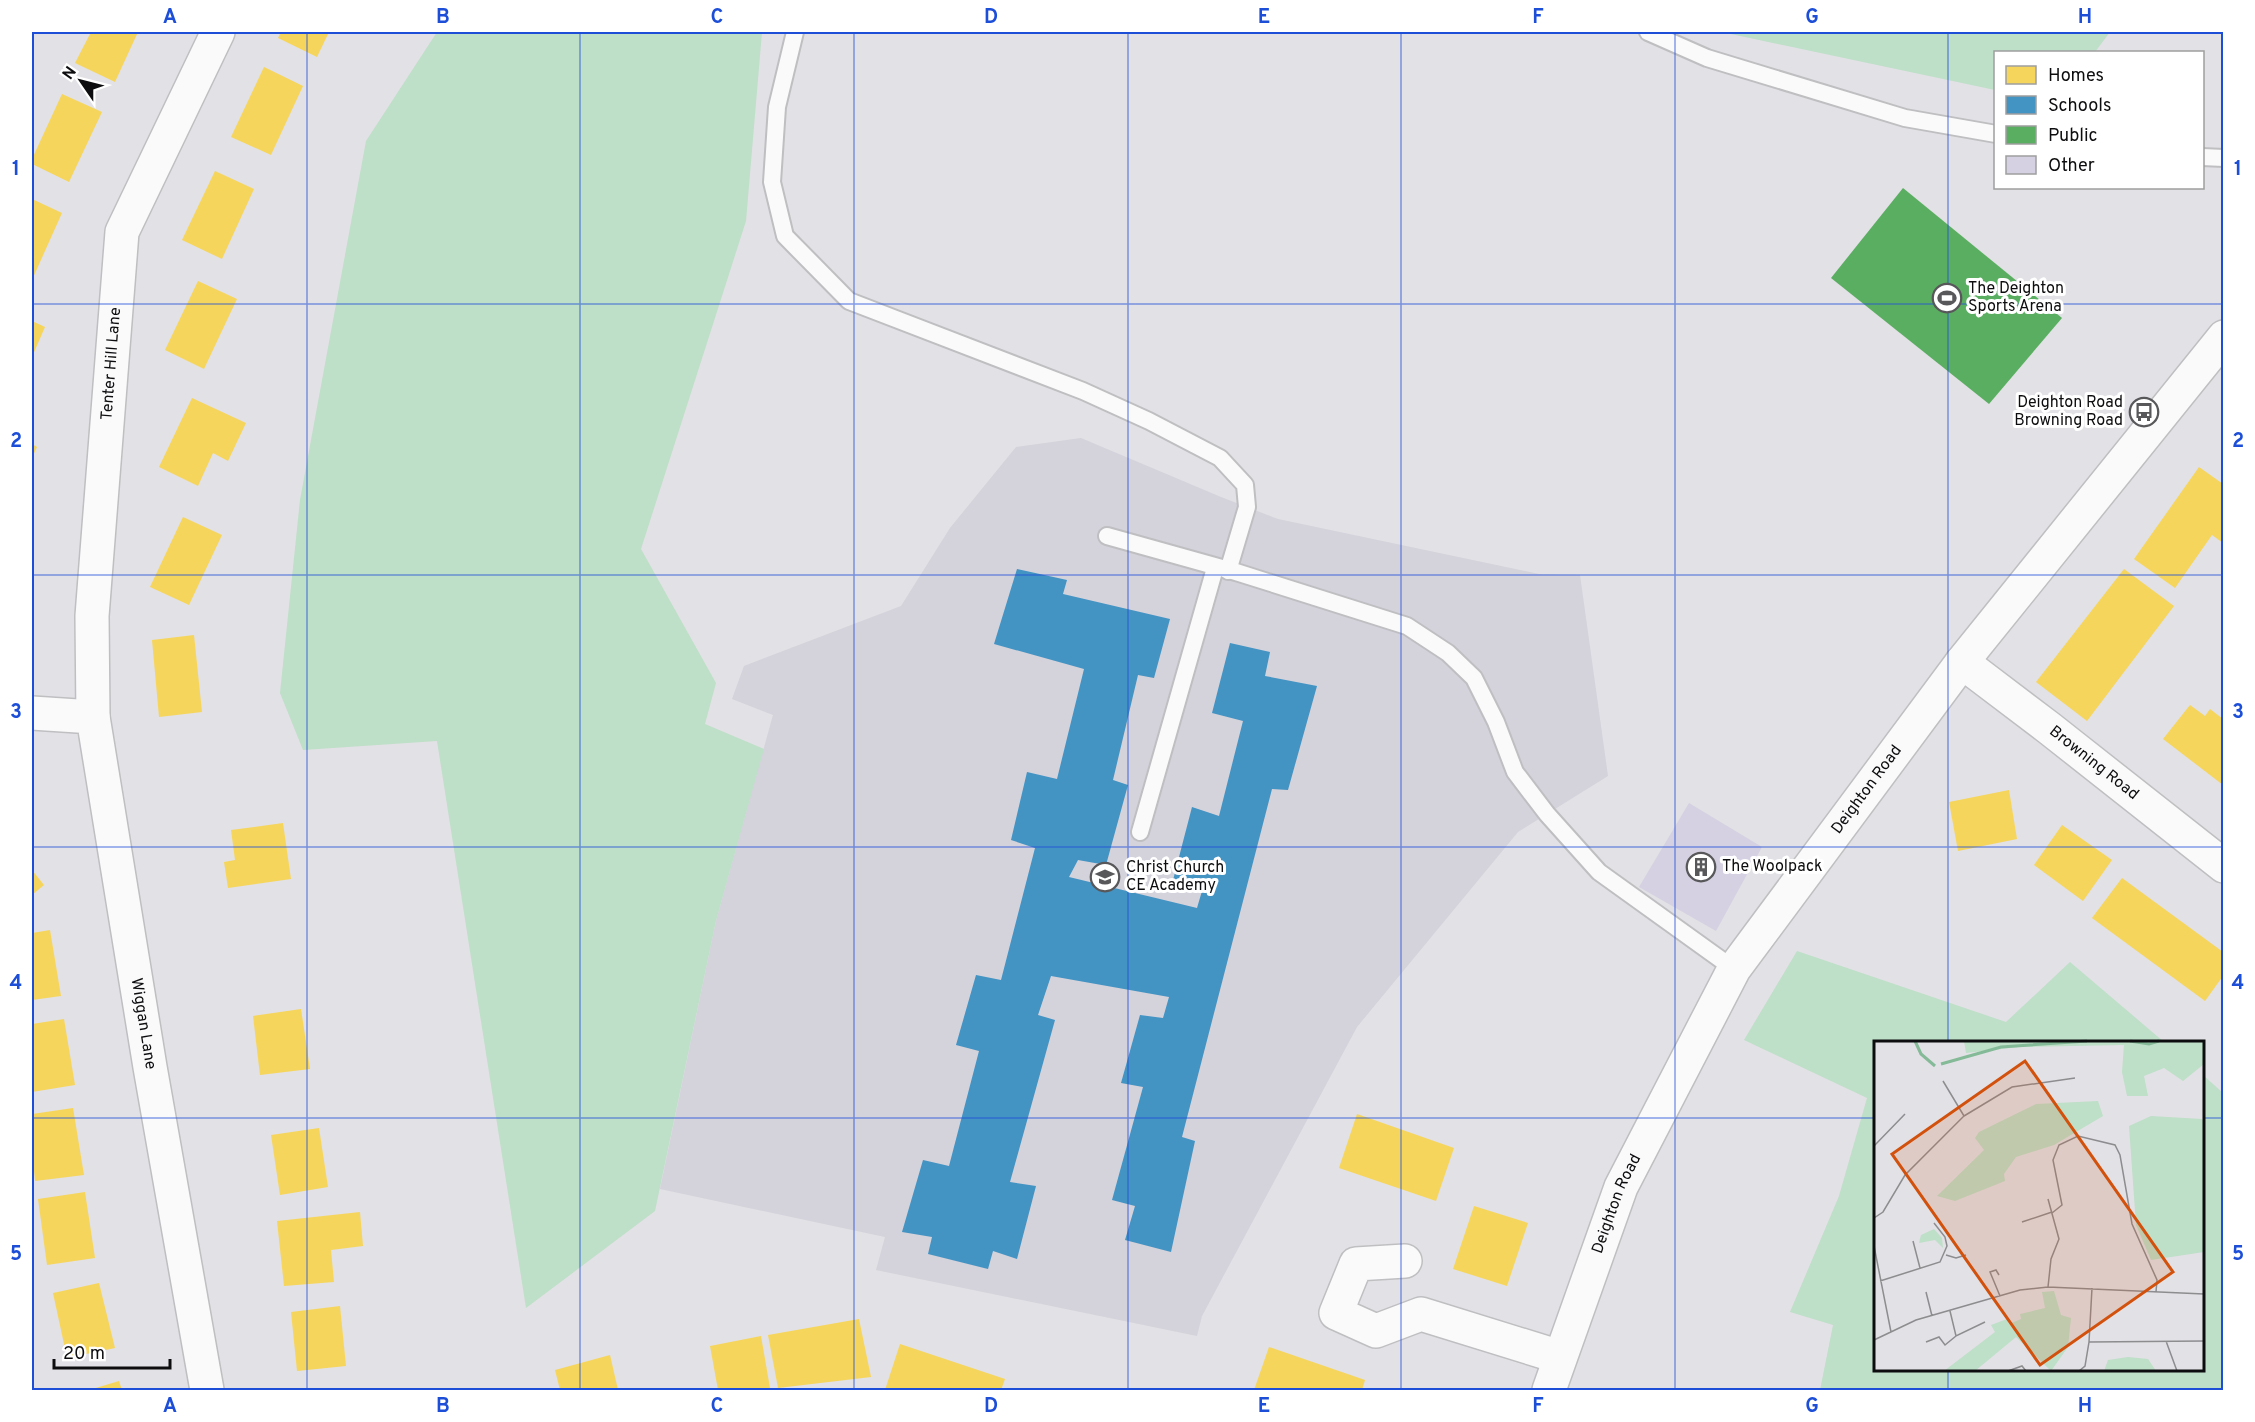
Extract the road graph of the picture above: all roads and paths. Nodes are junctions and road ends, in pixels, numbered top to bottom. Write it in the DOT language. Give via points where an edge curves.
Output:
graph roads {
  1 [pos="218,32"];
  2 [pos="795,32"];
  3 [pos="1648,32"];
  4 [pos="1994,134"];
  5 [pos="2204,157"];
  6 [pos="2223,158"];
  7 [pos="2223,337"];
  8 [pos="1107,536"];
  9 [pos="1222,569"];
  10 [pos="1962,662"];
  11 [pos="32,713"];
  12 [pos="93,717"];
  13 [pos="1140,832"];
  14 [pos="2223,866"];
  15 [pos="1734,969"];
  16 [pos="1405,1261"];
  17 [pos="1560,1357"];
  18 [pos="207,1390"];
  19 [pos="1548,1390"];
  1 -- 12 [label="street, Tenter Hill Lane" via="122,232 92,616"];
  2 -- 9 [label="lane" via="777,107 772,182 784,236 849,301 1083,392 1220,458 1245,485 1247,507"];
  3 -- 4 [label="lane" via="1707,58 1905,118"];
  5 -- 6 [label="lane"];
  7 -- 10 [label="street, Deighton Road"];
  8 -- 9 [label="lane"];
  9 -- 13 [label="lane"];
  9 -- 15 [label="lane" via="1407,626 1448,653 1474,678 1515,772 1599,872"];
  10 -- 14 [label="street, Browning Road"];
  10 -- 15 [label="street, Deighton Road"];
  11 -- 12 [label="street"];
  12 -- 18 [label="street, Wiggan Lane"];
  15 -- 17 [label="street, Deighton Road" via="1621,1187"];
  16 -- 17 [label="street" via="1356,1264 1336,1313 1376,1331 1421,1314"];
  17 -- 19 [label="street, Deighton Road"];
}
